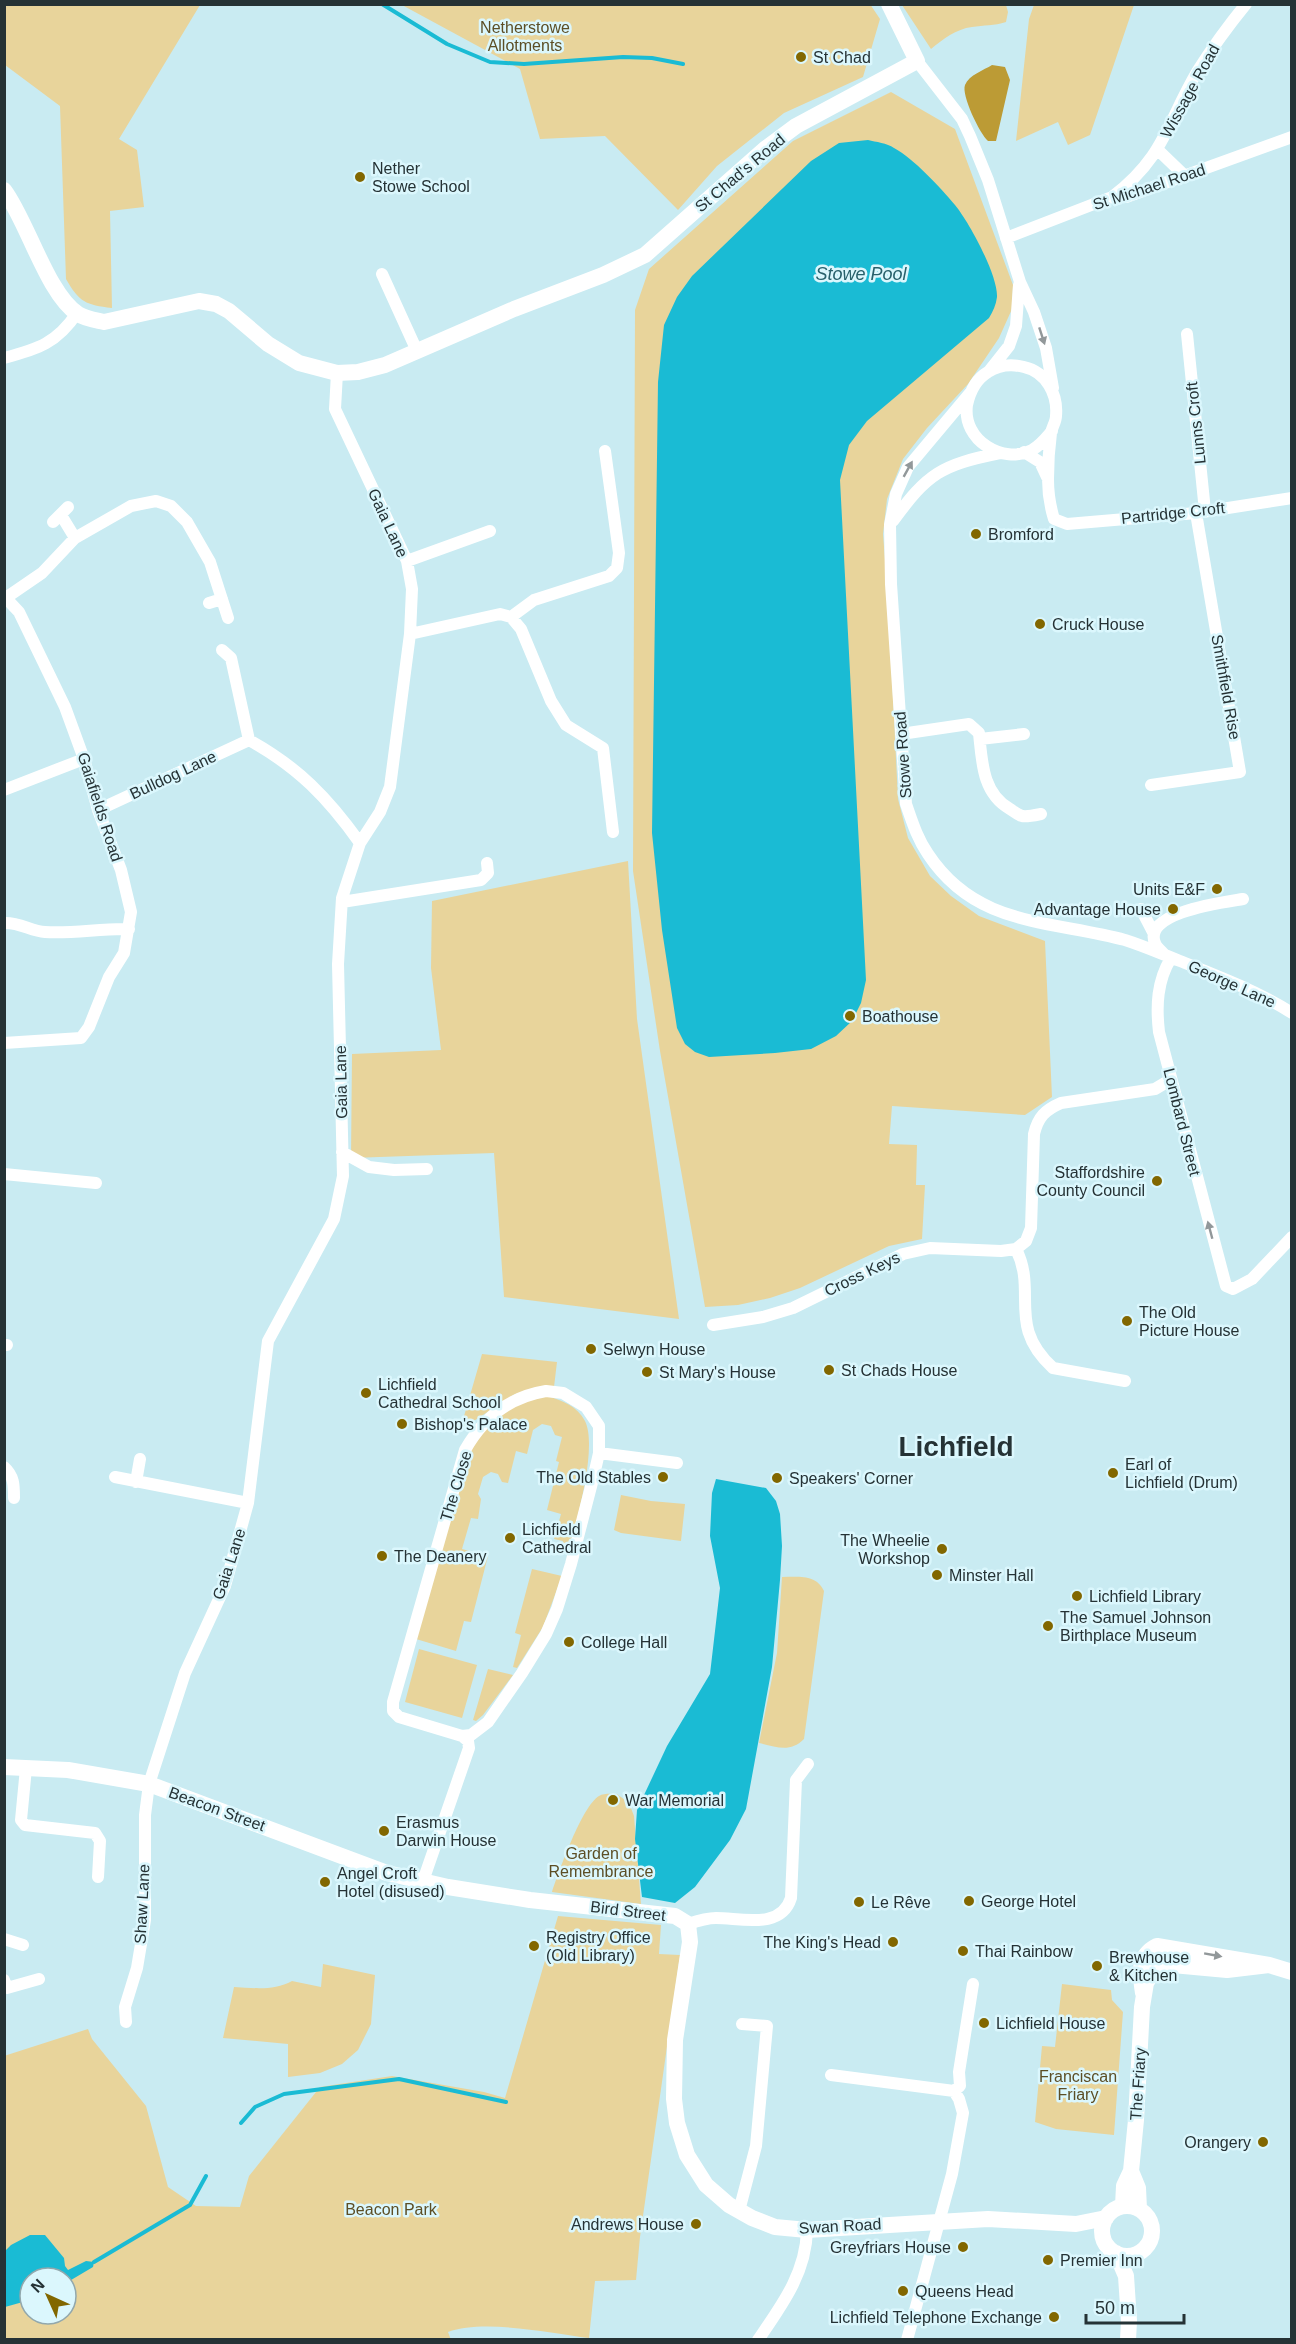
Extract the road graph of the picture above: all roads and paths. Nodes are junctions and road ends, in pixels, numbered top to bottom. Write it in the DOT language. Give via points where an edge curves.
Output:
graph roads {
  1 [pos="889,4"];
  2 [pos="1246,4"];
  3 [pos="917,61"];
  4 [pos="1292,137"];
  5 [pos="1158,150"];
  6 [pos="1185,176"];
  7 [pos="4,190"];
  8 [pos="1112,197"];
  9 [pos="1006,238"];
  10 [pos="381,274"];
  11 [pos="1020,282"];
  12 [pos="77,313"];
  13 [pos="1186,334"];
  14 [pos="417,351"];
  15 [pos="4,358"];
  16 [pos="989,371"];
  17 [pos="337,373"];
  18 [pos="1053,392"];
  19 [pos="970,393"];
  20 [pos="1052,431"];
  21 [pos="605,451"];
  22 [pos="1024,452"];
  23 [pos="1000,453"];
  24 [pos="1048,478"];
  25 [pos="1292,498"];
  26 [pos="1201,512"];
  27 [pos="61,515"];
  28 [pos="891,525"];
  29 [pos="490,531"];
  30 [pos="75,538"];
  31 [pos="406,561"];
  32 [pos="6,597"];
  33 [pos="222,599"];
  34 [pos="208,603"];
  35 [pos="511,617"];
  36 [pos="228,618"];
  37 [pos="410,634"];
  38 [pos="230,654"];
  39 [pos="901,734"];
  40 [pos="1024,734"];
  41 [pos="980,738"];
  42 [pos="249,740"];
  43 [pos="84,759"];
  44 [pos="1151,784"];
  45 [pos="4,790"];
  46 [pos="98,810"];
  47 [pos="1041,814"];
  48 [pos="613,832"];
  49 [pos="360,843"];
  50 [pos="487,863"];
  51 [pos="1244,899"];
  52 [pos="342,902"];
  53 [pos="1141,909"];
  54 [pos="4,923"];
  55 [pos="129,929"];
  56 [pos="1154,934"];
  57 [pos="1168,956"];
  58 [pos="1292,1013"];
  59 [pos="4,1043"];
  60 [pos="1170,1080"];
  61 [pos="342,1152"];
  62 [pos="427,1169"];
  63 [pos="4,1174"];
  64 [pos="96,1184"];
  65 [pos="1292,1237"];
  66 [pos="1016,1249"];
  67 [pos="713,1325"];
  68 [pos="1125,1381"];
  69 [pos="599,1453"];
  70 [pos="140,1459"];
  71 [pos="677,1463"];
  72 [pos="4,1467"];
  73 [pos="115,1478"];
  74 [pos="136,1482"];
  75 [pos="14,1498"];
  76 [pos="248,1503"];
  77 [pos="462,1736"];
  78 [pos="808,1764"];
  79 [pos="4,1767"];
  80 [pos="26,1768"];
  81 [pos="149,1784"];
  82 [pos="98,1877"];
  83 [pos="423,1881"];
  84 [pos="688,1924"];
  85 [pos="4,1939"];
  86 [pos="23,1945"];
  87 [pos="1269,1965"];
  88 [pos="1292,1972"];
  89 [pos="39,1979"];
  90 [pos="4,1980"];
  91 [pos="973,1984"];
  92 [pos="1144,1997"];
  93 [pos="126,2022"];
  94 [pos="742,2024"];
  95 [pos="831,2075"];
  96 [pos="954,2091"];
  97 [pos="1131,2207"];
  98 [pos="739,2211"];
  99 [pos="1106,2218"];
  100 [pos="938,2221"];
  101 [pos="1076,2224"];
  102 [pos="807,2230"];
  103 [pos="1104,2240"];
  104 [pos="1116,2253"];
  105 [pos="1134,2255"];
  106 [pos="1126,2276"];
  107 [pos="758,2340"];
  108 [pos="907,2340"];
  109 [pos="1128,2340"];
  1 -- 3 [label="street"];
  2 -- 5 [label="street, Wissage Road" via="1196,74"];
  3 -- 9 [label="street" via="962,119 988,180"];
  3 -- 14 [label="street, St Chad's Road" via="796,126 765,148 645,255"];
  4 -- 6 [label="street, St Michael Road"];
  5 -- 6 [label="street, Wissage Road"];
  5 -- 8 [label="street, Wissage Road" via="1131,182"];
  6 -- 8 [label="street, St Michael Road" via="1126,197"];
  7 -- 12 [label="street" via="54,285"];
  8 -- 9 [label="street, St Michael Road"];
  9 -- 11 [label="street"];
  10 -- 14 [label="street"];
  11 -- 16 [label="street" via="1016,326 1009,346"];
  11 -- 18 [label="street, one-way" via="1046,348"];
  12 -- 15 [label="street" via="65,331 46,345"];
  12 -- 17 [label="street" via="104,322 199,301 216,304 299,363"];
  13 -- 26 [label="street, Lunns Croft"];
  14 -- 17 [label="street, St Chad's Road" via="385,365"];
  16 -- 18 [label="street" via="1015,365 1029,368 1045,379"];
  16 -- 19 [label="street"];
  17 -- 31 [label="street, Gaia Lane" via="335,408"];
  18 -- 20 [label="street" via="1056,419"];
  19 -- 23 [label="street" via="968,421 974,434 983,445"];
  28 -- 19 [label="street, Stowe Road, one-way" via="896,494 908,467"];
  20 -- 22 [label="street" via="1043,442"];
  20 -- 24 [label="street"];
  21 -- 35 [label="street" via="619,553 616,568 609,576 534,600"];
  22 -- 23 [label="street"];
  22 -- 24 [label="street" via="1040,462"];
  23 -- 28 [label="street" via="953,464 930,477"];
  24 -- 26 [label="street, Partridge Croft" via="1054,519 1067,524"];
  25 -- 26 [label="street, Partridge Croft"];
  26 -- 44 [label="street, Smithfield Rise" via="1240,772"];
  27 -- 30 [label="street"];
  28 -- 39 [label="street, Stowe Road"];
  29 -- 31 [label="street"];
  30 -- 32 [label="street" via="42,573"];
  30 -- 33 [label="street" via="131,506 156,501 171,506 187,522 210,562"];
  31 -- 37 [label="street, Gaia Lane" via="412,590"];
  32 -- 43 [label="street, Gaiafields Road" via="33,639"];
  33 -- 34 [label="street"];
  33 -- 36 [label="street"];
  35 -- 37 [label="street" via="500,614"];
  35 -- 48 [label="street" via="521,629 551,701 566,724 603,748"];
  37 -- 49 [label="street, Gaia Lane" via="390,787"];
  38 -- 42 [label="street"];
  39 -- 41 [label="street" via="969,724"];
  39 -- 57 [label="street, Stowe Road" via="906,804 927,854 954,885 993,911 1125,941"];
  40 -- 41 [label="street"];
  41 -- 47 [label="street" via="983,771 995,796 1022,816"];
  42 -- 46 [label="street, Bulldog Lane"];
  42 -- 49 [label="street" via="301,774 334,807"];
  43 -- 45 [label="street"];
  43 -- 46 [label="street, Gaiafields Road"];
  46 -- 55 [label="street, Gaiafields Road" via="132,912"];
  49 -- 52 [label="street, Gaia Lane"];
  50 -- 52 [label="street" via="488,873 482,880"];
  51 -- 56 [label="street" via="1188,909 1162,922"];
  52 -- 61 [label="street, Gaia Lane" via="338,964"];
  53 -- 56 [label="street"];
  54 -- 55 [label="street" via="43,932"];
  55 -- 59 [label="street, Gaiafields Road" via="124,953 81,1038"];
  56 -- 57 [label="street" via="1155,943"];
  57 -- 58 [label="street, George Lane" via="1254,992"];
  57 -- 60 [label="street, Lombard Street" via="1157,1012"];
  65 -- 60 [label="street, Lombard Street, one-way" via="1251,1279 1233,1290 1226,1286"];
  60 -- 66 [label="street" via="1155,1089 1061,1103 1047,1109 1034,1134 1031,1228 1026,1241"];
  61 -- 62 [label="street" via="369,1167"];
  61 -- 76 [label="street, Gaia Lane" via="343,1176 334,1219 268,1341"];
  63 -- 64 [label="street"];
  66 -- 67 [label="street, Cross Keys" via="930,1248 903,1254 793,1308"];
  66 -- 68 [label="street" via="1023,1263 1029,1335 1045,1361 1053,1368"];
  69 -- 71 [label="street"];
  69 -- 77 [label="street, The Close" via="571,1563 546,1634 488,1722 471,1735"];
  69 -- 77 [label="street, The Close" via="599,1426 586,1407 563,1393 546,1391 526,1394 505,1406 474,1435 465,1450 393,1702 393,1711 399,1717"];
  70 -- 74 [label="street"];
  72 -- 75 [label="street" via="14,1483"];
  73 -- 74 [label="street"];
  74 -- 76 [label="street"];
  76 -- 81 [label="street, Gaia Lane" via="225,1586 185,1673"];
  77 -- 83 [label="street" via="470,1748"];
  78 -- 84 [label="street, Bird Street" via="796,1780 789,1906 758,1921 714,1918"];
  79 -- 80 [label="street, Beacon Street"];
  80 -- 81 [label="street, Beacon Street" via="68,1770"];
  80 -- 82 [label="street" via="21,1820 25,1825 95,1833 100,1841"];
  81 -- 83 [label="street, Beacon Street" via="387,1873"];
  81 -- 93 [label="street, Shaw Lane" via="145,1815 145,1920 138,1968 125,2007"];
  83 -- 84 [label="street, Bird Street" via="530,1900 675,1916"];
  84 -- 98 [label="street, Swan Road" via="690,1942 675,2040 677,2127 687,2155 706,2185"];
  85 -- 86 [label="street"];
  87 -- 88 [label="street"];
  87 -- 92 [label="street, The Friary" via="1227,1971 1175,1964 1158,1966 1146,1983"];
  92 -- 87 [label="street, The Friary, one-way" via="1139,1972 1142,1960 1156,1946"];
  89 -- 90 [label="street" via="7,1988"];
  91 -- 96 [label="street" via="960,2086"];
  92 -- 97 [label="street, The Friary" via="1131,2171 1124,2186"];
  94 -- 98 [label="street" via="766,2026 756,2146"];
  95 -- 96 [label="street"];
  96 -- 100 [label="street" via="963,2113 952,2174"];
  97 -- 99 [label="street" via="1113,2210"];
  97 -- 105 [label="street" via="1149,2219 1152,2233 1145,2248"];
  98 -- 102 [label="street, Swan Road" via="775,2227"];
  99 -- 101 [label="street, Swan Road"];
  99 -- 103 [label="street" via="1102,2225"];
  100 -- 101 [label="street, Swan Road" via="988,2219"];
  100 -- 102 [label="street, Swan Road"];
  100 -- 108 [label="street"];
  101 -- 103 [label="street, Swan Road"];
  102 -- 107 [label="street" via="807,2248 792,2290"];
  103 -- 104 [label="street"];
  104 -- 105 [label="street"];
  104 -- 106 [label="street"];
  105 -- 106 [label="street"];
  106 -- 109 [label="street"];
}
